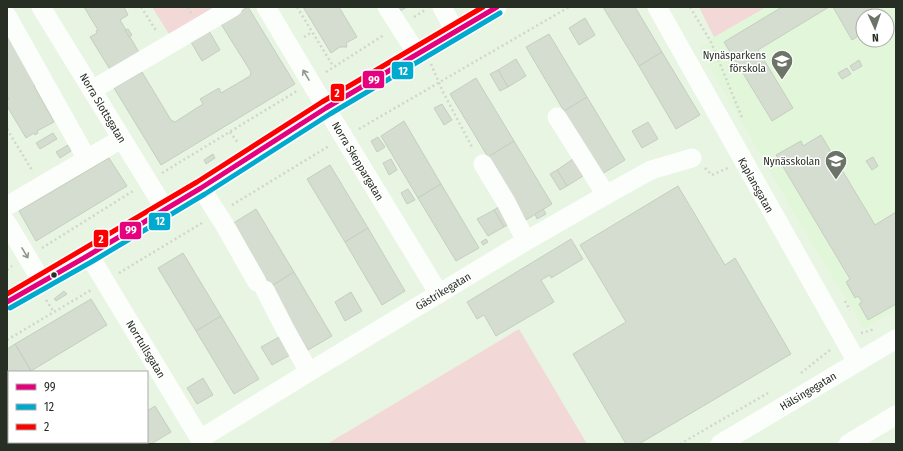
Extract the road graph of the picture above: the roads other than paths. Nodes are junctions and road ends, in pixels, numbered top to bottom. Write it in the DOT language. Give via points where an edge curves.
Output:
graph roads {
  1 [pos="42,7"];
  2 [pos="232,7"];
  3 [pos="266,7"];
  4 [pos="387,7"];
  5 [pos="442,7"];
  6 [pos="657,7"];
  7 [pos="491,9"];
  8 [pos="7,16"];
  9 [pos="456,31"];
  10 [pos="420,52"];
  11 [pos="92,90"];
  12 [pos="326,108"];
  13 [pos="557,117"];
  14 [pos="121,138"];
  15 [pos="479,157"];
  16 [pos="692,158"];
  17 [pos="87,159"];
  18 [pos="201,188"];
  19 [pos="606,195"];
  20 [pos="7,206"];
  21 [pos="165,209"];
  22 [pos="7,223"];
  23 [pos="526,241"];
  24 [pos="89,255"];
  25 [pos="44,291"];
  26 [pos="439,294"];
  27 [pos="7,302"];
  28 [pos="896,339"];
  29 [pos="857,362"];
  30 [pos="309,372"];
  31 [pos="896,415"];
  32 [pos="202,441"];
  33 [pos="720,444"];
  34 [pos="848,444"];
  1 -- 11 [label="street, Norra Slottsgatan"];
  2 -- 11 [label="street"];
  12 -- 3 [label="street, Norra Skeppargatan, one-way"];
  4 -- 10 [label="street"];
  5 -- 9 [label="street"];
  6 -- 29 [label="street, Kaplansgatan"];
  7 -- 9 [label="street"];
  8 -- 17 [label="street"];
  9 -- 10 [label="street"];
  10 -- 12 [label="street"];
  11 -- 14 [label="street, Norra Slottsgatan"];
  12 -- 18 [label="street"];
  12 -- 26 [label="street, Norra Skeppargatan"];
  13 -- 19 [label="street"];
  14 -- 17 [label="street"];
  14 -- 21 [label="street, Norra Slottsgatan"];
  15 -- 23 [label="street"];
  16 -- 19 [label="street, Gästrikegatan" via="651,170"];
  17 -- 20 [label="street"];
  18 -- 21 [label="street"];
  18 -- 30 [label="street" via="261,286"];
  19 -- 23 [label="street, Gästrikegatan"];
  21 -- 24 [label="street"];
  22 -- 25 [label="street, one-way"];
  23 -- 26 [label="street, Gästrikegatan"];
  24 -- 25 [label="street"];
  24 -- 32 [label="street, Norrtullsgatan"];
  25 -- 27 [label="street"];
  26 -- 30 [label="street, Gästrikegatan"];
  28 -- 29 [label="street, Hälsingegatan"];
  29 -- 33 [label="street, Hälsingegatan"];
  30 -- 32 [label="street, Gästrikegatan"];
  31 -- 34 [label="street"];
}
